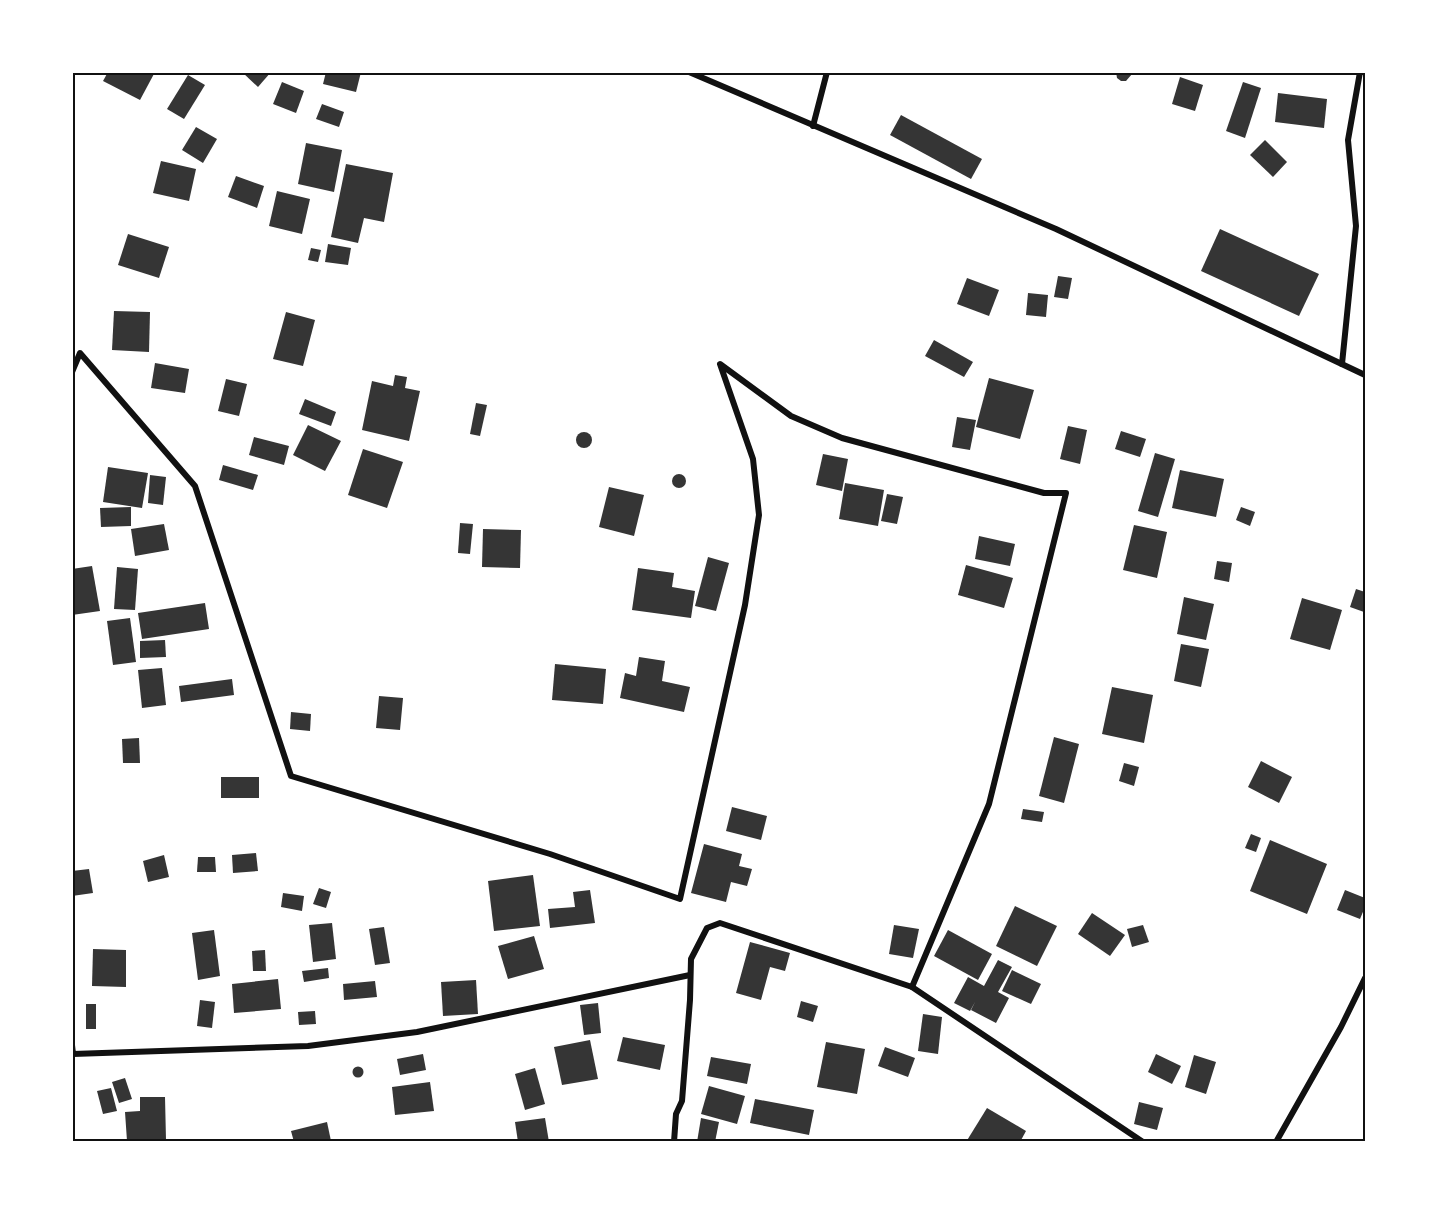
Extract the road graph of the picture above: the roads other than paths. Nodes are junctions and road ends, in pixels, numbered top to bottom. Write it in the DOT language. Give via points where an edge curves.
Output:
graph roads {
  1 [pos="688,72"];
  2 [pos="827,72"];
  3 [pos="1360,72"];
  4 [pos="813,126"];
  5 [pos="1342,364"];
  6 [pos="72,372"];
  7 [pos="1365,375"];
  8 [pos="690,975"];
  9 [pos="1365,978"];
  10 [pos="912,987"];
  11 [pos="72,1045"];
  12 [pos="674,1142"];
  13 [pos="1143,1142"];
  14 [pos="1276,1142"];
  1 -- 4 [label="street"];
  2 -- 4 [label="street"];
  3 -- 5 [label="street" via="1348,140 1356,226"];
  4 -- 5 [label="street" via="1056,229"];
  5 -- 7 [label="street"];
  6 -- 10 [label="street" via="80,353 195,486 291,776 550,854 680,899 745,605 759,515 753,459 720,364 791,416 842,438 1044,493 1066,493 989,804"];
  8 -- 10 [label="street" via="690,959 707,928 720,923"];
  8 -- 11 [label="street" via="417,1032 308,1046 73,1054"];
  8 -- 12 [label="street" via="682,1101 676,1114"];
  9 -- 14 [label="street"];
  10 -- 13 [label="street"];
}
